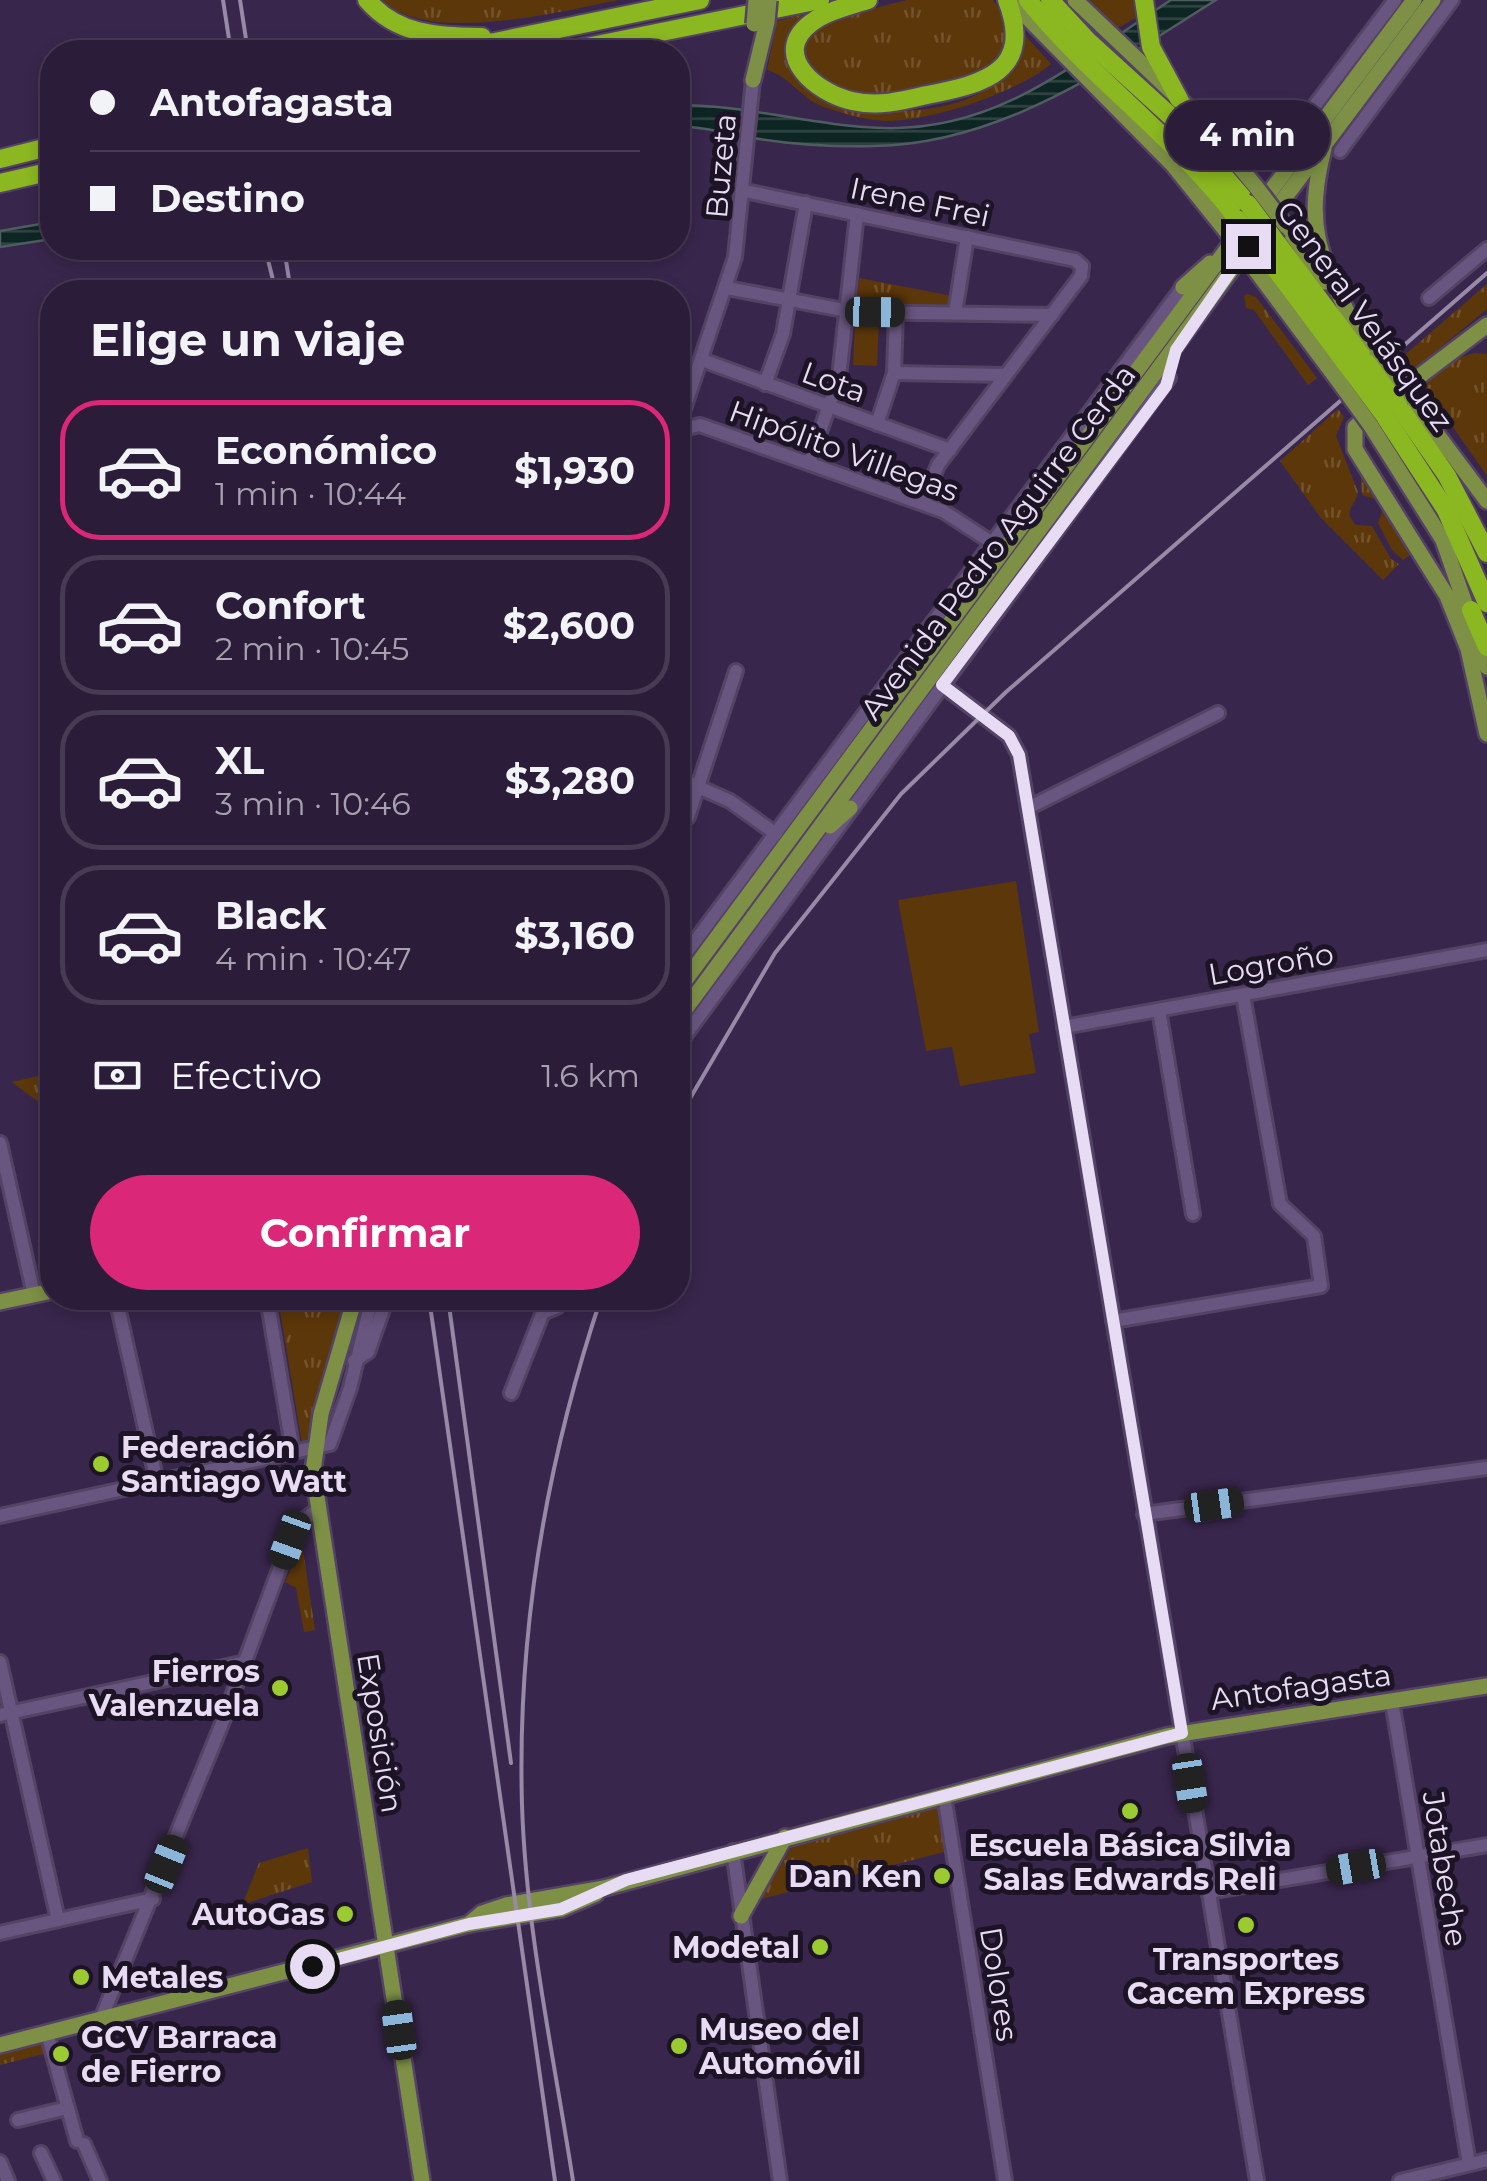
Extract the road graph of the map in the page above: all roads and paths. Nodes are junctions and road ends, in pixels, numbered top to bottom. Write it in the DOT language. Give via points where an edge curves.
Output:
graph roads {
  1 [pos="368,0"];
  2 [pos="700,0"];
  3 [pos="756,0"];
  4 [pos="770,0"];
  5 [pos="820,0"];
  6 [pos="868,0"];
  7 [pos="1008,0"];
  8 [pos="1028,0"];
  9 [pos="1050,0"];
  10 [pos="1075,0"];
  11 [pos="1394,0"];
  12 [pos="1414,0"];
  13 [pos="1433,0"];
  14 [pos="1452,0"];
  15 [pos="1143,7"];
  16 [pos="761,23"];
  17 [pos="1424,25"];
  18 [pos="512,38"];
  19 [pos="503,40"];
  20 [pos="622,40"];
  21 [pos="1075,50"];
  22 [pos="1123,70"];
  23 [pos="753,80"];
  24 [pos="1179,99"];
  25 [pos="1310,112"];
  26 [pos="1333,146"];
  27 [pos="40,149"];
  28 [pos="0,159"];
  29 [pos="1289,166"];
  30 [pos="40,174"];
  31 [pos="0,184"];
  32 [pos="745,191"];
  33 [pos="806,203"];
  34 [pos="1242,210"];
  35 [pos="857,214"];
  36 [pos="967,237"];
  37 [pos="1487,248"];
  38 [pos="1271,249"];
  39 [pos="1226,251"];
  40 [pos="1184,287"];
  41 [pos="727,288"];
  42 [pos="1428,298"];
  43 [pos="789,300"];
  44 [pos="846,311"];
  45 [pos="896,313"];
  46 [pos="955,314"];
  47 [pos="1052,315"];
  48 [pos="1352,321"];
  49 [pos="1487,326"];
  50 [pos="1487,344"];
  51 [pos="1457,348"];
  52 [pos="1176,350"];
  53 [pos="702,360"];
  54 [pos="1359,368"];
  55 [pos="894,373"];
  56 [pos="1006,375"];
  57 [pos="1169,378"];
  58 [pos="765,384"];
  59 [pos="690,391"];
  60 [pos="830,407"];
  61 [pos="690,408"];
  62 [pos="1391,411"];
  63 [pos="877,424"];
  64 [pos="700,425"];
  65 [pos="690,426"];
  66 [pos="950,450"];
  67 [pos="809,463"];
  68 [pos="1487,501"];
  69 [pos="923,503"];
  70 [pos="997,546"];
  71 [pos="1487,554"];
  72 [pos="1018,560"];
  73 [pos="1479,607"];
  74 [pos="1487,647"];
  75 [pos="1487,667"];
  76 [pos="736,671"];
  77 [pos="942,685"];
  78 [pos="1218,713"];
  79 [pos="1487,734"];
  80 [pos="690,783"];
  81 [pos="698,786"];
  82 [pos="850,808"];
  83 [pos="1028,808"];
  84 [pos="690,812"];
  85 [pos="776,834"];
  86 [pos="801,853"];
  87 [pos="690,948"];
  88 [pos="1487,950"];
  89 [pos="690,973"];
  90 [pos="1244,995"];
  91 [pos="690,1003"];
  92 [pos="1159,1010"];
  93 [pos="1064,1027"];
  94 [pos="690,1028"];
  95 [pos="0,1143"];
  96 [pos="1193,1214"];
  97 [pos="40,1293"];
  98 [pos="34,1295"];
  99 [pos="0,1302"];
  100 [pos="119,1310"];
  101 [pos="268,1310"];
  102 [pos="352,1310"];
  103 [pos="369,1310"];
  104 [pos="383,1310"];
  105 [pos="551,1310"];
  106 [pos="543,1312"];
  107 [pos="1112,1321"];
  108 [pos="354,1361"];
  109 [pos="511,1394"];
  110 [pos="313,1448"];
  111 [pos="294,1452"];
  112 [pos="1487,1468"];
  113 [pos="157,1482"];
  114 [pos="317,1510"];
  115 [pos="1144,1514"];
  116 [pos="0,1516"];
  117 [pos="0,1662"];
  118 [pos="246,1662"];
  119 [pos="1487,1686"];
  120 [pos="1392,1701"];
  121 [pos="6,1714"];
  122 [pos="1182,1733"];
  123 [pos="944,1795"];
  124 [pos="786,1837"];
  125 [pos="1487,1845"];
  126 [pos="733,1851"];
  127 [pos="1418,1857"];
  128 [pos="1208,1892"];
  129 [pos="152,1899"];
  130 [pos="741,1916"];
  131 [pos="58,1920"];
  132 [pos="0,1933"];
  133 [pos="386,1947"];
  134 [pos="102,2019"];
  135 [pos="47,2033"];
  136 [pos="0,2045"];
  137 [pos="68,2108"];
  138 [pos="18,2120"];
  139 [pos="41,2153"];
  140 [pos="1487,2160"];
  141 [pos="0,2162"];
  142 [pos="1469,2164"];
  143 [pos="1432,2177"];
  144 [pos="8,2181"];
  145 [pos="54,2181"];
  146 [pos="100,2181"];
  147 [pos="422,2181"];
  148 [pos="780,2181"];
  149 [pos="1005,2181"];
  150 [pos="1256,2181"];
  151 [pos="1400,2181"];
  1 -- 18 [label="highway" via="387,18 423,34"];
  2 -- 18 [label="highway"];
  3 -- 16 [label="main road, bridge"];
  4 -- 16 [label="main road, bridge"];
  5 -- 20 [label="highway"];
  6 -- 7 [label="highway" via="810,23 799,36 796,57 802,74 822,90 876,104 966,88 998,73 1014,42"];
  7 -- 21 [label="main road"];
  8 -- 21 [label="highway, General Velásquez"];
  9 -- 21 [label="highway, General Velásquez"];
  10 -- 22 [label="main road" via="1107,32"];
  11 -- 25 [label="street"];
  12 -- 29 [label="main road, Avenida Pedro Aguirre Cerda"];
  13 -- 17 [label="main road, Avenida Pedro Aguirre Cerda"];
  14 -- 17 [label="street, Avenida Pedro Aguirre Cerda"];
  15 -- 22 [label="highway"];
  16 -- 23 [label="main road"];
  17 -- 26 [label="main road, Avenida Pedro Aguirre Cerda"];
  18 -- 19 [label="highway"];
  21 -- 22 [label="highway, General Velásquez"];
  22 -- 24 [label="highway"];
  22 -- 34 [label="highway, General Velásquez" via="1190,160"];
  23 -- 32 [label="street, Buzeta"];
  24 -- 34 [label="main road"];
  25 -- 29 [label="main road"];
  26 -- 48 [label="main road" via="1314,188 1313,223 1323,262"];
  26 -- 52 [label="main road, Avenida Pedro Aguirre Cerda"];
  27 -- 28 [label="highway"];
  29 -- 39 [label="main road, Avenida Pedro Aguirre Cerda"];
  30 -- 31 [label="highway"];
  32 -- 33 [label="street, Irene Frei"];
  32 -- 41 [label="street, Buzeta"];
  33 -- 35 [label="street, Irene Frei"];
  33 -- 43 [label="street"];
  34 -- 38 [label="highway, General Velásquez, bridge"];
  34 -- 38 [label="main road, bridge"];
  35 -- 36 [label="street, Irene Frei"];
  35 -- 44 [label="street"];
  36 -- 46 [label="street"];
  36 -- 47 [label="street, Irene Frei" via="1082,266"];
  37 -- 42 [label="street"];
  38 -- 48 [label="main road"];
  38 -- 54 [label="highway, General Velásquez"];
  39 -- 40 [label="main road"];
  39 -- 70 [label="main road, Avenida Pedro Aguirre Cerda"];
  40 -- 70 [label="street, Avenida Pedro Aguirre Cerda"];
  41 -- 43 [label="street"];
  41 -- 53 [label="street, Buzeta"];
  43 -- 44 [label="street"];
  43 -- 58 [label="street"];
  44 -- 45 [label="street"];
  44 -- 60 [label="street"];
  45 -- 46 [label="street"];
  45 -- 55 [label="street"];
  46 -- 47 [label="street"];
  47 -- 56 [label="street"];
  48 -- 54 [label="main road"];
  49 -- 51 [label="main road"];
  50 -- 51 [label="main road"];
  51 -- 79 [label="main road" via="1362,419 1352,437 1447,596 1468,649"];
  52 -- 57 [label="main road"];
  52 -- 72 [label="main road, Avenida Pedro Aguirre Cerda"];
  53 -- 58 [label="street, Lota"];
  53 -- 59 [label="street, Buzeta"];
  54 -- 62 [label="highway, General Velásquez, bridge"];
  54 -- 62 [label="main road, bridge"];
  55 -- 56 [label="street"];
  55 -- 63 [label="street"];
  56 -- 66 [label="street"];
  57 -- 77 [label="street, Avenida Pedro Aguirre Cerda"];
  58 -- 60 [label="street, Lota"];
  60 -- 63 [label="street, Lota"];
  60 -- 67 [label="street"];
  61 -- 64 [label="street, Hipólito Villegas"];
  62 -- 68 [label="main road"];
  62 -- 71 [label="highway, General Velásquez" via="1447,476"];
  62 -- 73 [label="highway, General Velásquez" via="1446,510"];
  63 -- 66 [label="street, Lota"];
  64 -- 65 [label="street, Hipólito Villegas"];
  64 -- 67 [label="street, Hipólito Villegas"];
  66 -- 69 [label="street"];
  67 -- 69 [label="street, Hipólito Villegas"];
  69 -- 70 [label="street, Hipólito Villegas"];
  70 -- 72 [label="street, Hipólito Villegas"];
  70 -- 85 [label="street, Avenida Pedro Aguirre Cerda"];
  70 -- 89 [label="main road, Avenida Pedro Aguirre Cerda"];
  72 -- 86 [label="main road, Avenida Pedro Aguirre Cerda"];
  73 -- 74 [label="highway, General Velásquez"];
  73 -- 75 [label="main road"];
  76 -- 81 [label="street"];
  77 -- 82 [label="street, Avenida Pedro Aguirre Cerda"];
  77 -- 83 [label="street" via="1013,740"];
  78 -- 83 [label="street"];
  80 -- 81 [label="street"];
  81 -- 84 [label="street"];
  81 -- 85 [label="street"];
  82 -- 86 [label="main road"];
  82 -- 94 [label="street, Avenida Pedro Aguirre Cerda"];
  83 -- 93 [label="street"];
  85 -- 87 [label="street, Avenida Pedro Aguirre Cerda"];
  86 -- 91 [label="main road, Avenida Pedro Aguirre Cerda"];
  88 -- 90 [label="street, Logroño"];
  90 -- 92 [label="street, Logroño"];
  90 -- 107 [label="street" via="1280,1204 1314,1236 1319,1287"];
  92 -- 93 [label="street, Logroño"];
  92 -- 96 [label="street"];
  93 -- 107 [label="street"];
  95 -- 98 [label="street"];
  97 -- 98 [label="main road"];
  98 -- 99 [label="main road"];
  100 -- 113 [label="street"];
  101 -- 111 [label="street"];
  102 -- 110 [label="main road, Exposición"];
  103 -- 108 [label="street"];
  104 -- 108 [label="street" via="370,1348"];
  105 -- 106 [label="street"];
  106 -- 109 [label="street"];
  107 -- 115 [label="street"];
  108 -- 110 [label="street" via="333,1441"];
  110 -- 111 [label="street"];
  110 -- 114 [label="main road, Exposición"];
  111 -- 113 [label="street"];
  112 -- 115 [label="street"];
  113 -- 116 [label="street"];
  114 -- 118 [label="street" via="294,1533"];
  114 -- 133 [label="main road, Exposición"];
  115 -- 122 [label="street"];
  117 -- 121 [label="street"];
  118 -- 121 [label="street"];
  118 -- 129 [label="street"];
  119 -- 120 [label="main road, Antofagasta"];
  120 -- 122 [label="main road, Antofagasta"];
  120 -- 127 [label="street, Jotabeche"];
  121 -- 131 [label="street"];
  122 -- 123 [label="main road, Antofagasta"];
  122 -- 128 [label="street"];
  123 -- 124 [label="main road, Antofagasta"];
  123 -- 149 [label="street, Dolores"];
  124 -- 126 [label="main road, Antofagasta"];
  124 -- 130 [label="main road"];
  125 -- 127 [label="street"];
  126 -- 130 [label="street"];
  126 -- 133 [label="main road, Antofagasta" via="604,1888 506,1906 469,1924"];
  127 -- 128 [label="street"];
  127 -- 142 [label="street, Jotabeche"];
  128 -- 150 [label="street"];
  129 -- 131 [label="street"];
  129 -- 134 [label="street"];
  130 -- 148 [label="street"];
  131 -- 132 [label="street"];
  133 -- 134 [label="main road, Antofagasta"];
  133 -- 147 [label="main road, Exposición"];
  134 -- 135 [label="main road, Antofagasta"];
  135 -- 136 [label="main road, Antofagasta"];
  135 -- 137 [label="street"];
  137 -- 138 [label="street"];
  137 -- 146 [label="street"];
  139 -- 145 [label="street"];
  140 -- 142 [label="street"];
  141 -- 144 [label="street"];
  142 -- 143 [label="street"];
  143 -- 151 [label="street"];
}
